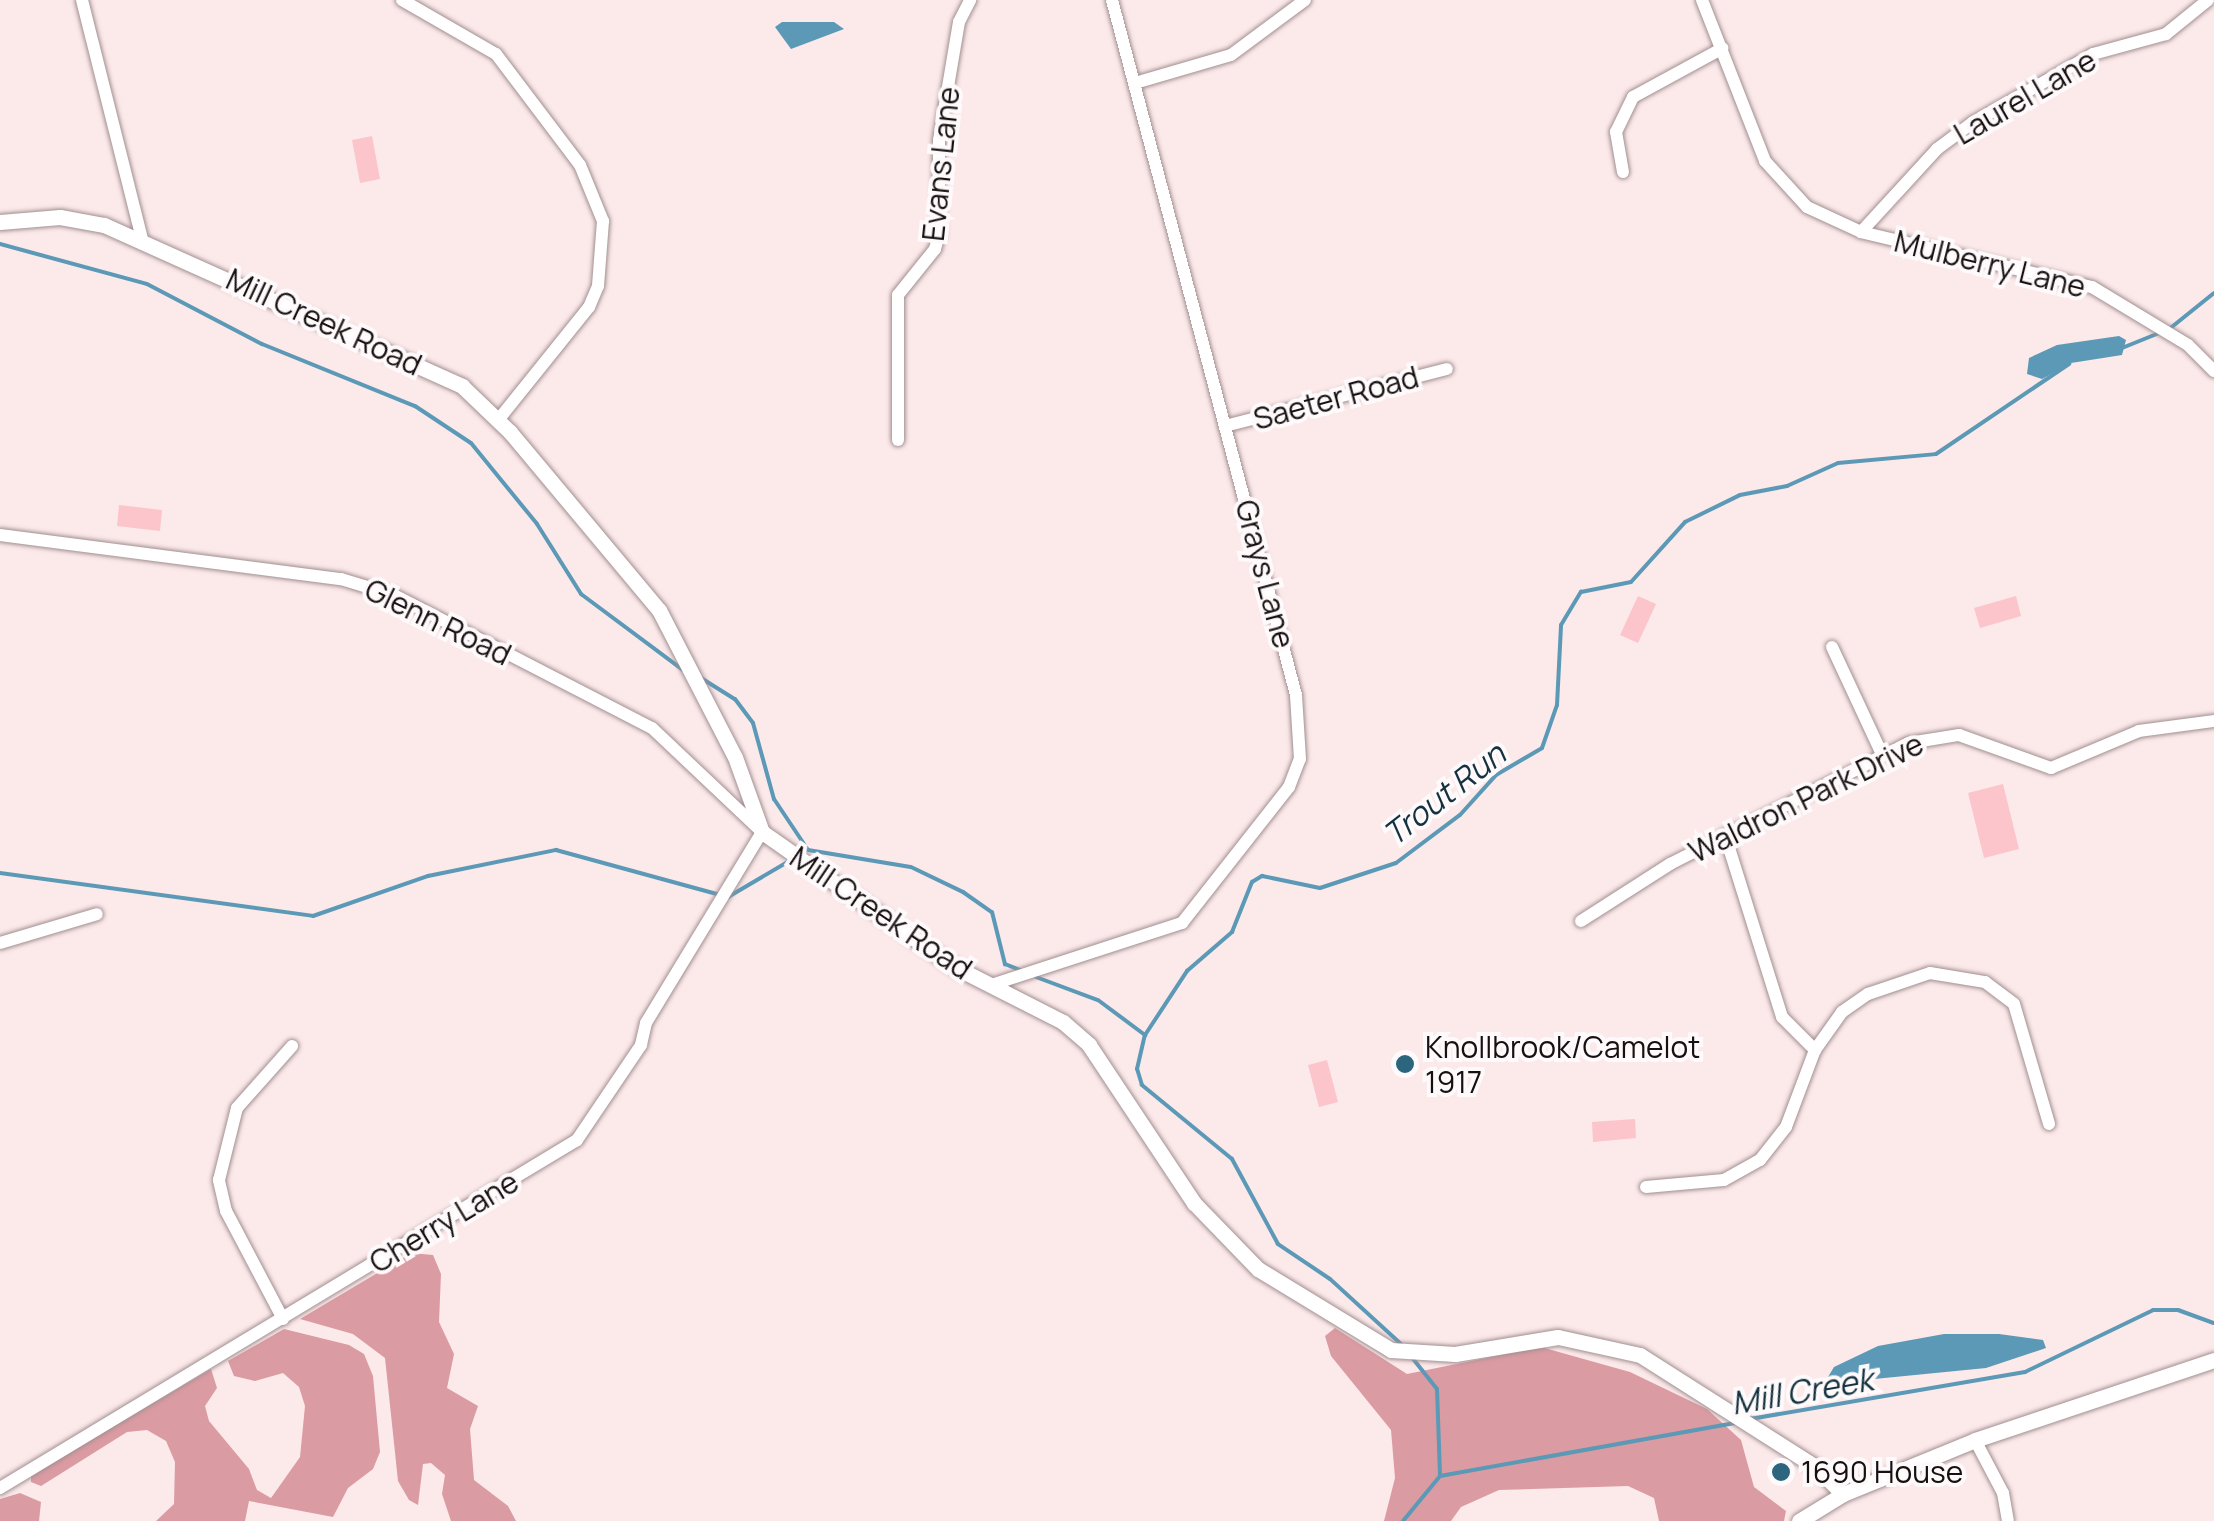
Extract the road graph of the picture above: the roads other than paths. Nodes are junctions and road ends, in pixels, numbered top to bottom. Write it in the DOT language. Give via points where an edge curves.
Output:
graph roads {
  1 [pos="82,0"];
  2 [pos="402,0"];
  3 [pos="970,0"];
  4 [pos="1112,0"];
  5 [pos="1305,0"];
  6 [pos="1702,0"];
  7 [pos="2208,0"];
  8 [pos="1723,48"];
  9 [pos="1135,82"];
  10 [pos="1623,172"];
  11 [pos="0,222"];
  12 [pos="1861,232"];
  13 [pos="142,238"];
  14 [pos="1447,369"];
  15 [pos="2214,371"];
  16 [pos="499,419"];
  17 [pos="1226,426"];
  18 [pos="898,440"];
  19 [pos="0,535"];
  20 [pos="1832,647"];
  21 [pos="2214,721"];
  22 [pos="1882,754"];
  23 [pos="762,832"];
  24 [pos="1725,835"];
  25 [pos="96,914"];
  26 [pos="1581,920"];
  27 [pos="0,943"];
  28 [pos="991,985"];
  29 [pos="292,1046"];
  30 [pos="1815,1050"];
  31 [pos="2049,1124"];
  32 [pos="1646,1187"];
  33 [pos="283,1319"];
  34 [pos="2214,1360"];
  35 [pos="1976,1440"];
  36 [pos="0,1488"];
  37 [pos="1843,1494"];
  38 [pos="1800,1521"];
  39 [pos="2008,1521"];
  1 -- 13 [label="street"];
  2 -- 16 [label="street" via="496,54 580,165 603,221 598,286 589,307"];
  3 -- 18 [label="street, Evans Lane" via="960,22 940,140 936,250 898,295"];
  4 -- 9 [label="street, Grays Lane"];
  5 -- 9 [label="street" via="1231,55"];
  6 -- 8 [label="street"];
  7 -- 12 [label="street, Laurel Lane" via="2166,34 2093,54 1964,129"];
  8 -- 10 [label="street" via="1627,104 1616,132"];
  8 -- 12 [label="street" via="1756,148 1774,174 1824,220"];
  9 -- 17 [label="street, Grays Lane"];
  11 -- 13 [label="street, Mill Creek Road" via="81,220"];
  12 -- 15 [label="street, Mulberry Lane" via="2092,287 2160,326"];
  13 -- 16 [label="street, Mill Creek Road" via="462,386"];
  14 -- 17 [label="street, Saeter Road"];
  16 -- 23 [label="street, Mill Creek Road" via="659,610 735,757"];
  17 -- 28 [label="street, Grays Lane" via="1296,695 1300,759 1289,787 1182,922"];
  19 -- 23 [label="street, Glenn Road" via="341,579 394,595 652,728"];
  20 -- 22 [label="street"];
  21 -- 22 [label="street, Waldron Park Drive" via="2139,731 2051,768 1958,735"];
  22 -- 24 [label="street, Waldron Park Drive"];
  23 -- 28 [label="street, Mill Creek Road"];
  23 -- 33 [label="street, Cherry Lane" via="646,1022 641,1045 577,1140"];
  24 -- 26 [label="street, Waldron Park Drive"];
  24 -- 30 [label="street" via="1782,1017"];
  25 -- 27 [label="street"];
  28 -- 37 [label="street, Mill Creek Road" via="1038,1004 1089,1045 1222,1238 1258,1268 1409,1353 1455,1354 1532,1337 1640,1355 1816,1468"];
  29 -- 33 [label="street" via="236,1108 220,1180 226,1211"];
  30 -- 31 [label="street" via="1842,1012 1868,994 1930,973 1967,975 2014,1004"];
  30 -- 32 [label="street" via="1786,1127 1760,1160 1724,1180"];
  33 -- 36 [label="street, Cherry Lane"];
  34 -- 35 [label="street"];
  35 -- 37 [label="street"];
  35 -- 39 [label="street"];
  37 -- 38 [label="street"];
}
